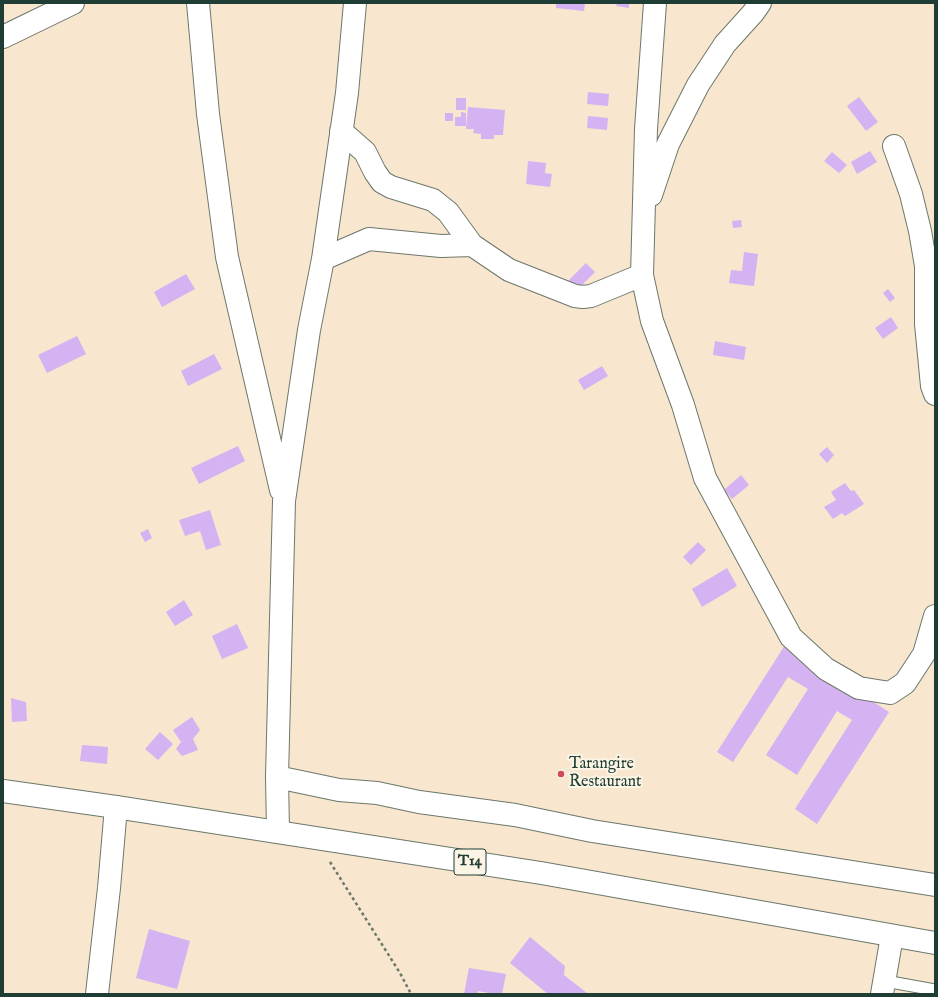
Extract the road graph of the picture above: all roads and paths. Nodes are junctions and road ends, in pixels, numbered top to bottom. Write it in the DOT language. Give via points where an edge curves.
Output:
graph roads {
  1 [pos="73,3"];
  2 [pos="198,3"];
  3 [pos="355,3"];
  4 [pos="655,3"];
  5 [pos="760,3"];
  6 [pos="3,37"];
  7 [pos="341,131"];
  8 [pos="894,146"];
  9 [pos="644,215"];
  10 [pos="472,245"];
  11 [pos="322,258"];
  12 [pos="642,275"];
  13 [pos="935,394"];
  14 [pos="284,501"];
  15 [pos="935,616"];
  16 [pos="276,777"];
  17 [pos="3,791"];
  18 [pos="116,807"];
  19 [pos="278,832"];
  20 [pos="314,838"];
  21 [pos="935,885"];
  22 [pos="892,936"];
  23 [pos="935,943"];
  24 [pos="883,987"];
  25 [pos="935,990"];
  26 [pos="97,994"];
  27 [pos="411,994"];
  1 -- 6 [label="main road"];
  2 -- 14 [label="main road" via="208,114 227,257"];
  3 -- 7 [label="main road"];
  4 -- 9 [label="main road" via="646,130"];
  5 -- 9 [label="main road" via="725,44 698,85 668,144"];
  7 -- 10 [label="main road" via="365,152 382,182 438,204 448,212"];
  7 -- 11 [label="main road"];
  8 -- 13 [label="main road" via="911,194 926,266 926,324"];
  9 -- 12 [label="main road"];
  10 -- 11 [label="main road" via="441,246 369,239"];
  10 -- 12 [label="main road" via="509,270 575,296 591,296"];
  11 -- 14 [label="main road"];
  12 -- 15 [label="main road" via="652,321 683,404 705,478 791,637 826,669 859,688 890,693 905,684 924,654"];
  14 -- 16 [label="main road"];
  16 -- 19 [label="main road"];
  16 -- 21 [label="main road" via="339,790 377,793 419,802 515,815 592,831"];
  17 -- 18 [label="main road, T14"];
  18 -- 19 [label="main road, T14"];
  18 -- 26 [label="main road"];
  19 -- 20 [label="main road, T14"];
  20 -- 22 [label="main road, T14" via="541,872"];
  20 -- 27 [label="path"];
  22 -- 23 [label="main road, T14"];
  22 -- 24 [label="main road"];
  24 -- 25 [label="lane"];
}
